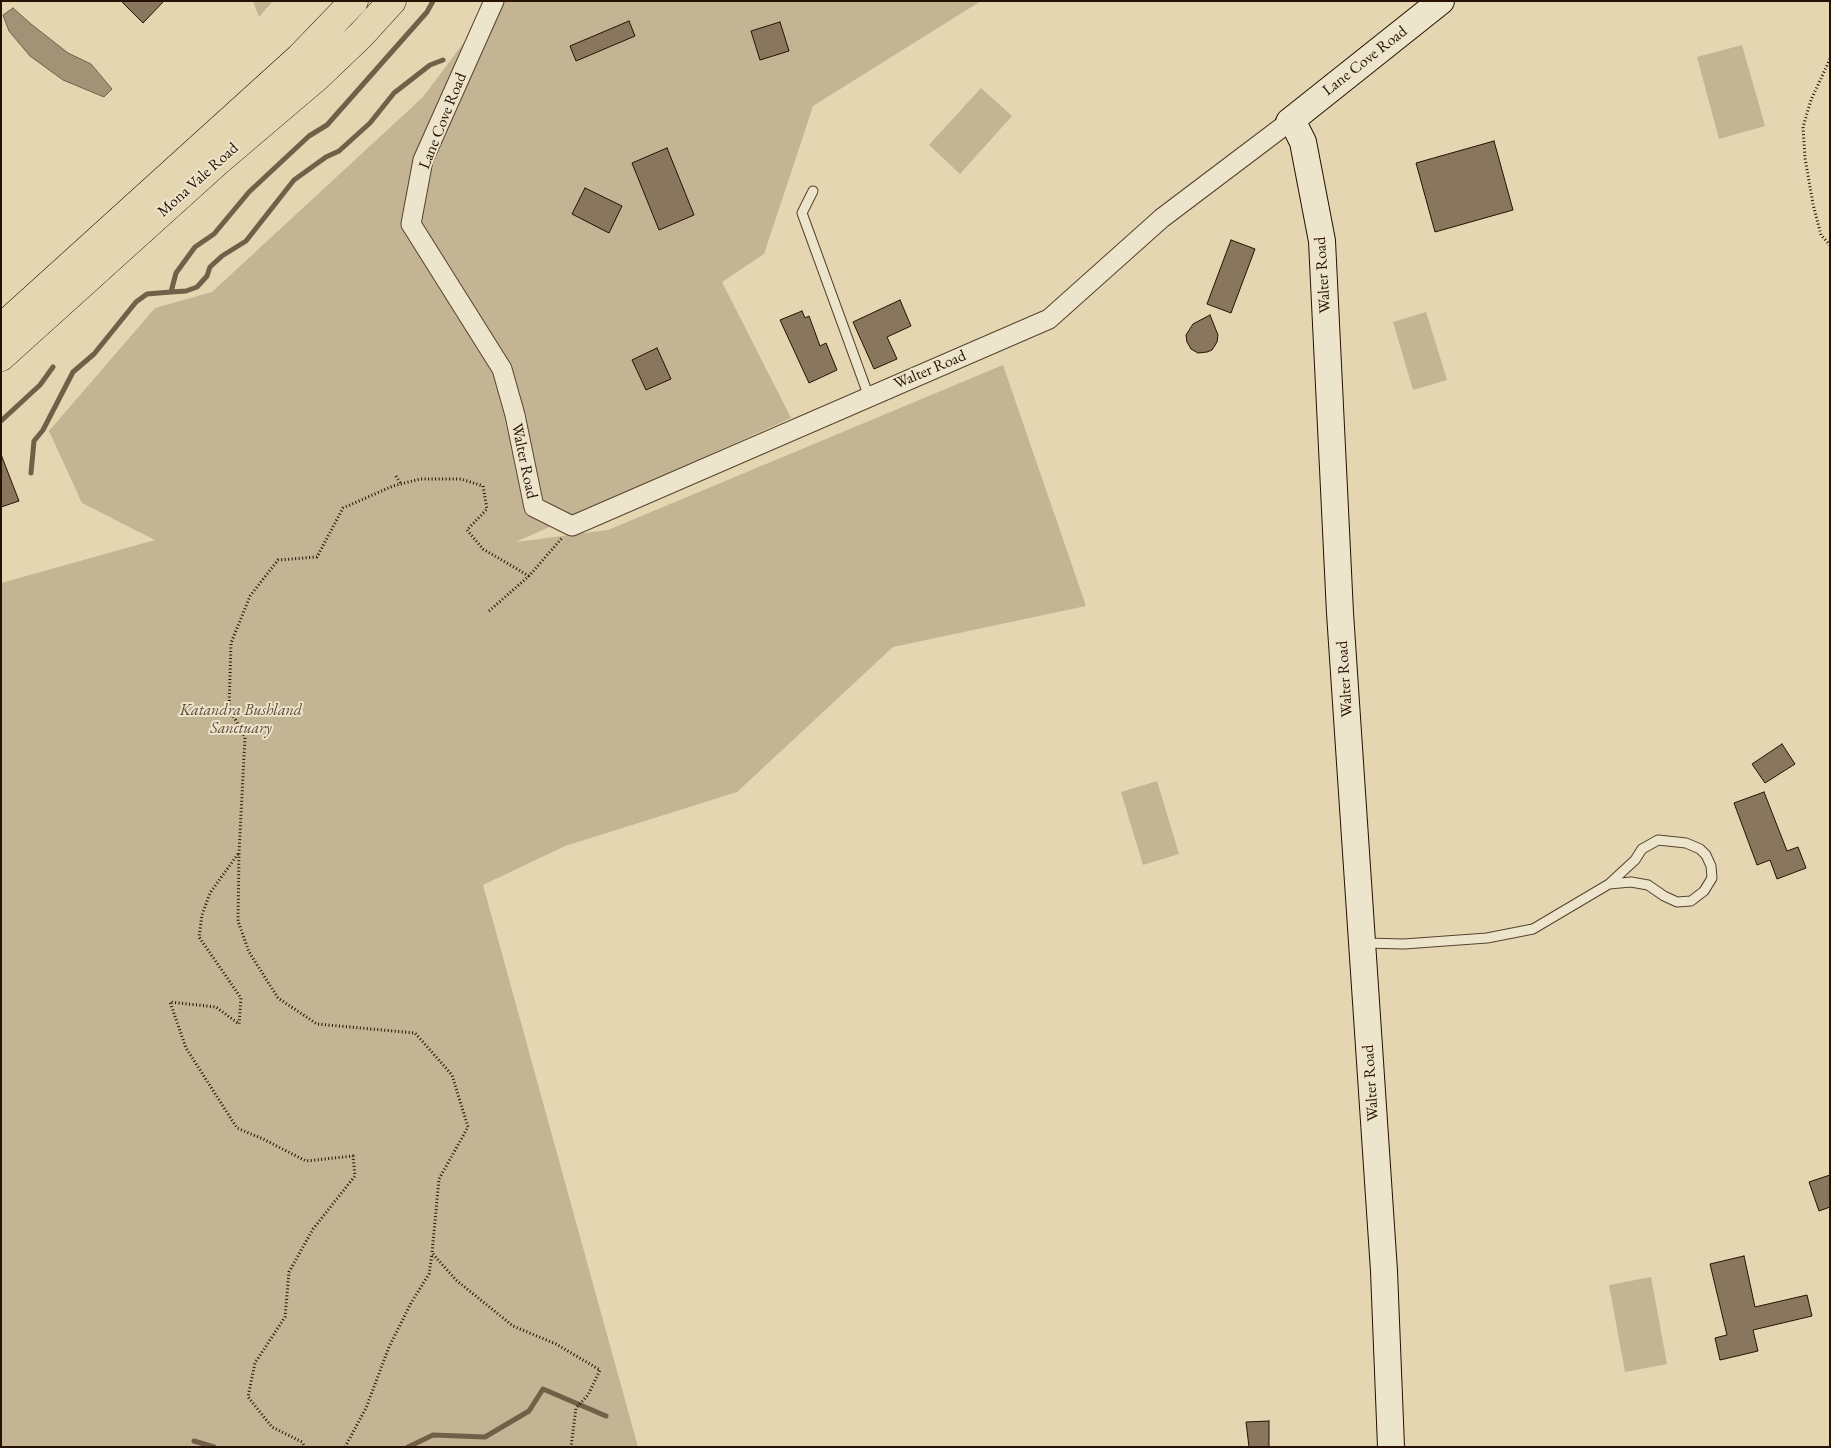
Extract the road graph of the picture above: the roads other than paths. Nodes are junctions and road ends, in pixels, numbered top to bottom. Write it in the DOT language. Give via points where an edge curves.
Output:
graph roads {
  1 [pos="354,1"];
  2 [pos="392,1"];
  3 [pos="494,1"];
  4 [pos="1442,1"];
  5 [pos="1289,122"];
  6 [pos="813,191"];
  7 [pos="1,328"];
  8 [pos="1,357"];
  9 [pos="502,369"];
  10 [pos="869,397"];
  11 [pos="1609,884"];
  12 [pos="1362,943"];
  13 [pos="1392,1447"];
  1 -- 7 [label="highway, Mona Vale Road" via="300,57"];
  2 -- 8 [label="highway, Mona Vale Road" via="317,77 217,162"];
  3 -- 9 [label="street, Lane Cove Road" via="423,160 412,224"];
  4 -- 5 [label="street, Lane Cove Road"];
  5 -- 10 [label="street, Walter Road" via="1162,218 1049,319"];
  5 -- 12 [label="street, Walter Road" via="1303,142 1322,241 1340,613"];
  6 -- 10 [label="lane" via="802,212"];
  9 -- 10 [label="street, Walter Road" via="534,507 572,526"];
  11 -- 11 [label="lane" via="1642,849 1658,840 1686,843 1700,849 1709,861 1712,878 1704,891 1691,902 1677,902 1648,885 1631,882"];
  11 -- 12 [label="lane" via="1533,929 1487,938 1404,944"];
  12 -- 13 [label="street, Walter Road"];
}
